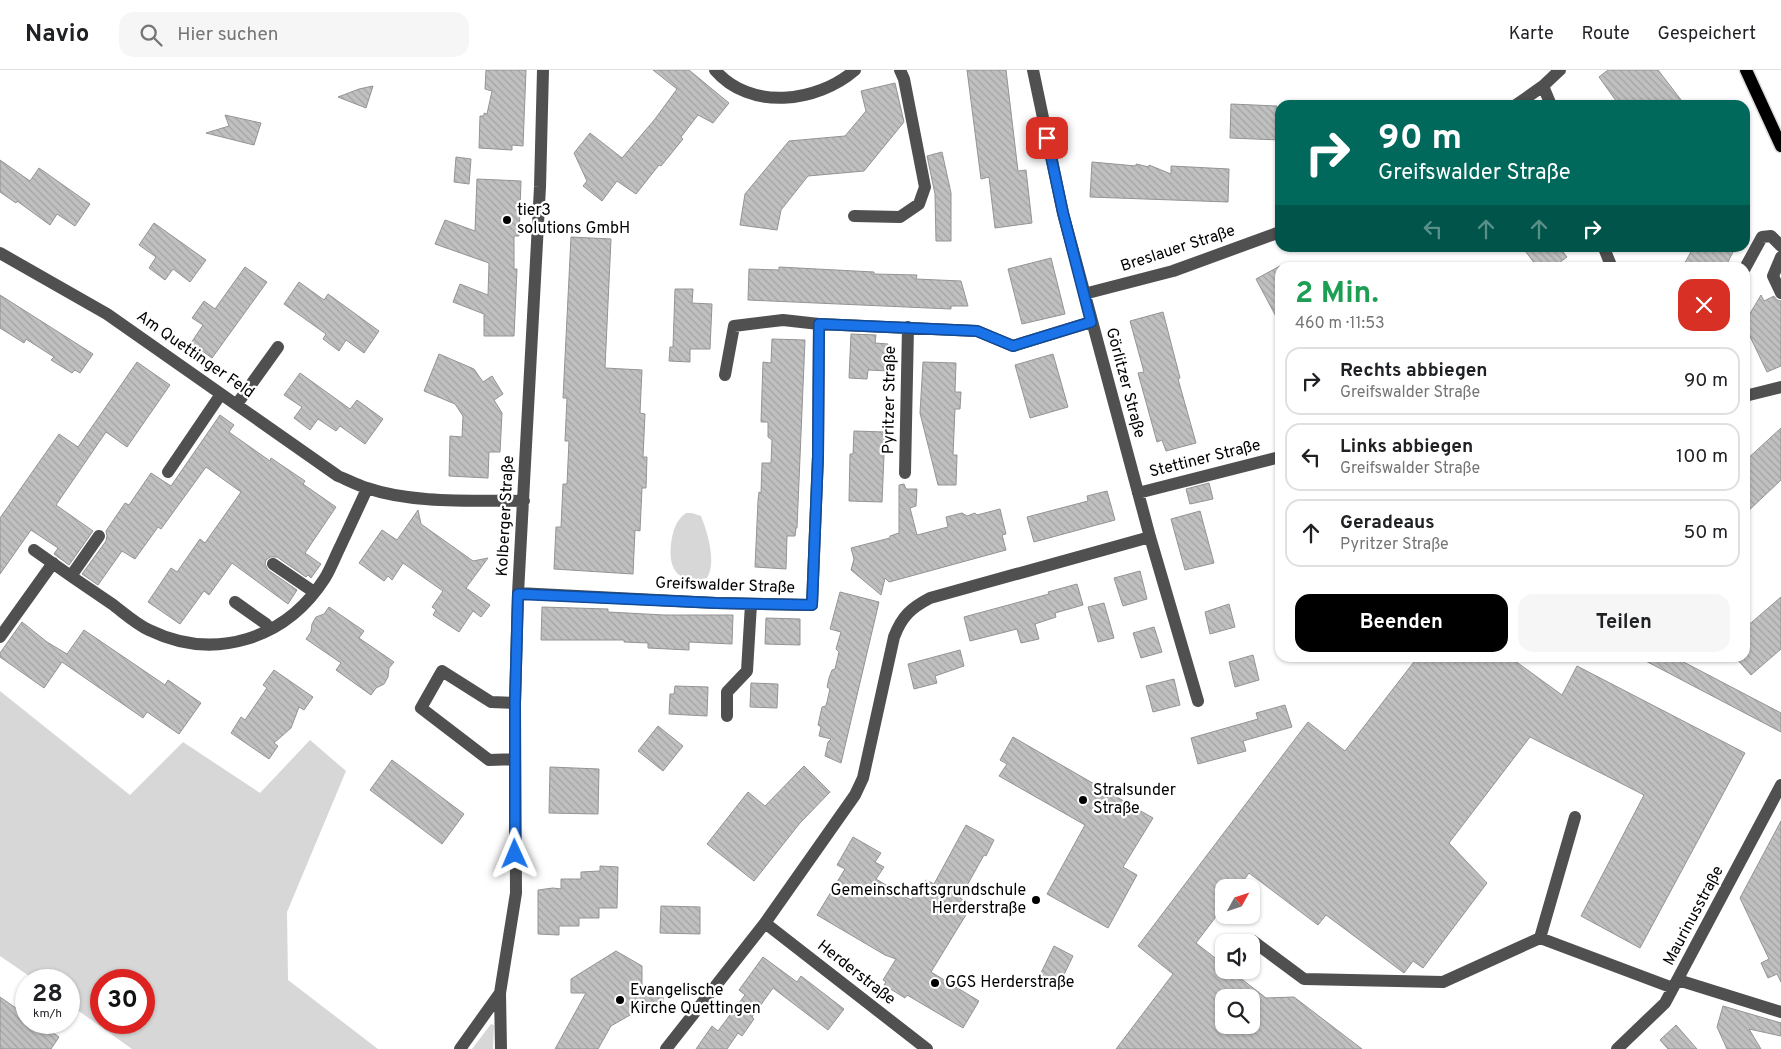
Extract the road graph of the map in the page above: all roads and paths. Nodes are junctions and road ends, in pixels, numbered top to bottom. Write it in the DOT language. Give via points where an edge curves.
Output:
graph roads {
  1 [pos="543,70"];
  2 [pos="715,70"];
  3 [pos="855,70"];
  4 [pos="900,70"];
  5 [pos="1033,70"];
  6 [pos="1560,70"];
  7 [pos="1746,70"];
  8 [pos="1544,86"];
  9 [pos="1523,100"];
  10 [pos="1549,100"];
  11 [pos="1781,146"];
  12 [pos="854,216"];
  13 [pos="1275,234"];
  14 [pos="1781,246"];
  15 [pos="0,253"];
  16 [pos="1781,257"];
  17 [pos="1748,262"];
  18 [pos="1781,293"];
  19 [pos="1084,294"];
  20 [pos="1091,322"];
  21 [pos="819,324"];
  22 [pos="908,327"];
  23 [pos="278,347"];
  24 [pos="725,375"];
  25 [pos="1781,387"];
  26 [pos="221,394"];
  27 [pos="1750,395"];
  28 [pos="237,404"];
  29 [pos="1275,458"];
  30 [pos="168,472"];
  31 [pos="905,473"];
  32 [pos="367,488"];
  33 [pos="1138,493"];
  34 [pos="524,501"];
  35 [pos="99,536"];
  36 [pos="1150,537"];
  37 [pos="34,550"];
  38 [pos="53,563"];
  39 [pos="273,564"];
  40 [pos="71,576"];
  41 [pos="314,592"];
  42 [pos="518,594"];
  43 [pos="235,602"];
  44 [pos="751,604"];
  45 [pos="270,630"];
  46 [pos="0,637"];
  47 [pos="1198,701"];
  48 [pos="515,703"];
  49 [pos="727,716"];
  50 [pos="515,759"];
  51 [pos="1781,785"];
  52 [pos="1575,817"];
  53 [pos="765,923"];
  54 [pos="1540,938"];
  55 [pos="1260,946"];
  56 [pos="1676,984"];
  57 [pos="500,993"];
  58 [pos="1781,1012"];
  59 [pos="460,1049"];
  60 [pos="501,1049"];
  61 [pos="666,1049"];
  62 [pos="927,1049"];
  63 [pos="1617,1049"];
  1 -- 34 [label="street, Kolberger Straße"];
  2 -- 3 [label="street" via="731,85 750,94 782,98 821,90 842,81"];
  4 -- 12 [label="street" via="925,187 919,204 900,217"];
  5 -- 19 [label="street, Görlitzer Straße"];
  6 -- 8 [label="street"];
  7 -- 11 [label="main road"];
  8 -- 9 [label="street"];
  8 -- 10 [label="street"];
  13 -- 19 [label="street, Breslauer Straße" via="1173,271"];
  14 -- 17 [label="street" via="1771,236 1762,236"];
  15 -- 26 [label="street, Am Quettinger Feld" via="107,314"];
  16 -- 18 [label="street" via="1773,276"];
  19 -- 20 [label="street, Görlitzer Straße"];
  20 -- 22 [label="street, Pyritzer Straße" via="1013,346 977,331"];
  20 -- 33 [label="street, Görlitzer Straße"];
  21 -- 22 [label="street, Pyritzer Straße"];
  21 -- 24 [label="street, Pyritzer Straße" via="783,320 734,326"];
  21 -- 44 [label="street, Greifswalder Straße" via="812,605"];
  22 -- 31 [label="street, Pyritzer Straße"];
  23 -- 28 [label="street"];
  25 -- 27 [label="street"];
  26 -- 28 [label="street, Am Quettinger Feld"];
  26 -- 30 [label="street"];
  28 -- 32 [label="street, Am Quettinger Feld" via="338,476"];
  29 -- 33 [label="street, Stettiner Straße"];
  32 -- 34 [label="street, Am Quettinger Feld" via="401,496"];
  32 -- 41 [label="street" via="325,577"];
  33 -- 36 [label="street, Görlitzer Straße"];
  34 -- 42 [label="street, Kolberger Straße"];
  35 -- 40 [label="street"];
  36 -- 47 [label="street, Görlitzer Straße"];
  36 -- 53 [label="street" via="930,598 908,613 894,637 863,778 856,795"];
  37 -- 38 [label="street"];
  38 -- 40 [label="street"];
  38 -- 46 [label="street"];
  39 -- 41 [label="street"];
  40 -- 45 [label="street" via="148,630 172,639 214,645 252,638"];
  41 -- 45 [label="street" via="305,604"];
  42 -- 44 [label="street, Greifswalder Straße"];
  42 -- 48 [label="street, Kolberger Straße"];
  43 -- 45 [label="street"];
  44 -- 49 [label="street" via="746,671 727,692"];
  48 -- 50 [label="street, Kolberger Straße"];
  48 -- 50 [label="street" via="491,702 442,671 421,708 489,760"];
  50 -- 57 [label="street, Kolberger Straße" via="516,893"];
  51 -- 56 [label="street, Maurinusstraße"];
  52 -- 54 [label="street"];
  53 -- 61 [label="street"];
  53 -- 62 [label="street, Herderstraße"];
  54 -- 55 [label="street" via="1442,982 1304,980"];
  54 -- 56 [label="street"];
  56 -- 58 [label="street"];
  56 -- 63 [label="street, Maurinusstraße" via="1665,1003"];
  57 -- 59 [label="street, Kolberger Straße"];
  57 -- 60 [label="street, Kolberger Straße"];
}
